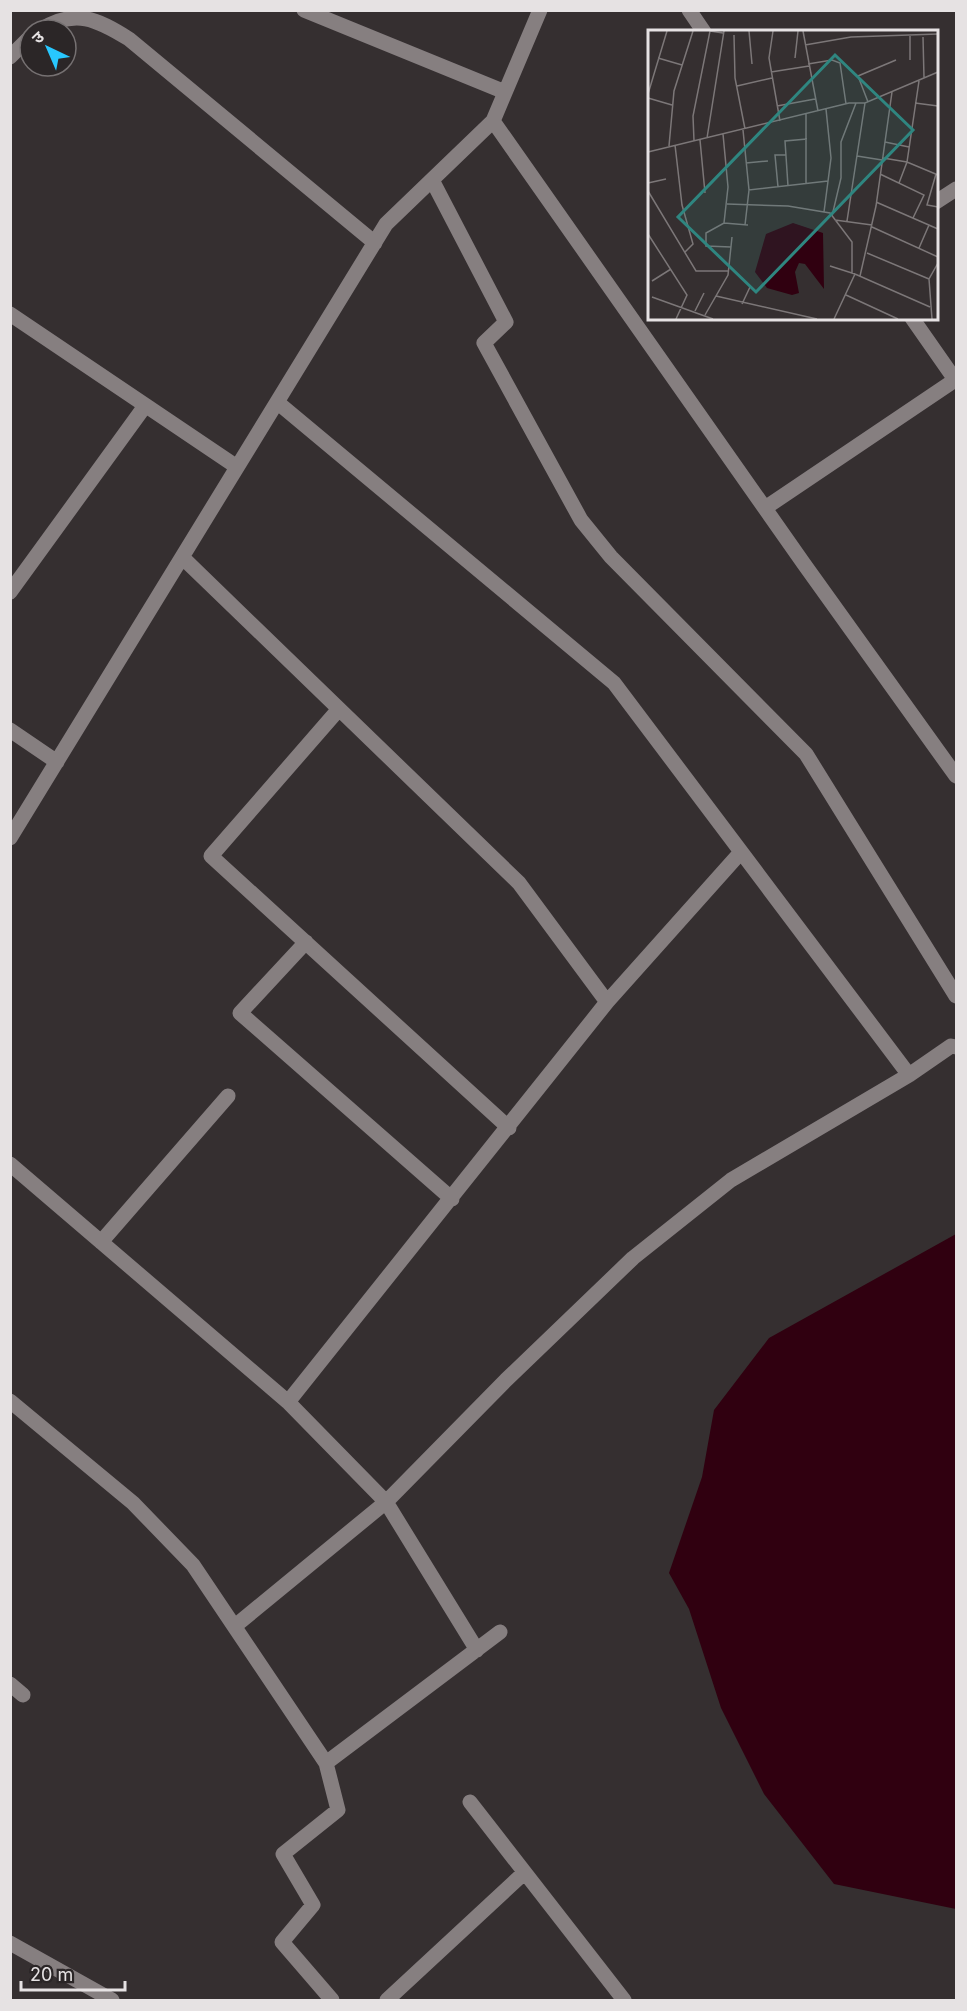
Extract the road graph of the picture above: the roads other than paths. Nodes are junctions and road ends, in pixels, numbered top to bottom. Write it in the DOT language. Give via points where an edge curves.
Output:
graph roads {
  1 [pos="304,10"];
  2 [pos="540,10"];
  3 [pos="689,10"];
  4 [pos="78,18"];
  5 [pos="703,30"];
  6 [pos="505,92"];
  7 [pos="493,121"];
  8 [pos="432,180"];
  9 [pos="957,189"];
  10 [pos="937,201"];
  11 [pos="375,243"];
  12 [pos="10,314"];
  13 [pos="914,320"];
  14 [pos="951,361"];
  15 [pos="956,380"];
  16 [pos="277,402"];
  17 [pos="145,406"];
  18 [pos="237,467"];
  19 [pos="765,508"];
  20 [pos="182,557"];
  21 [pos="10,592"];
  22 [pos="339,709"];
  23 [pos="10,730"];
  24 [pos="57,762"];
  25 [pos="957,776"];
  26 [pos="10,838"];
  27 [pos="741,852"];
  28 [pos="306,942"];
  29 [pos="957,996"];
  30 [pos="607,1002"];
  31 [pos="957,1047"];
  32 [pos="909,1075"];
  33 [pos="228,1096"];
  34 [pos="509,1128"];
  35 [pos="10,1164"];
  36 [pos="452,1199"];
  37 [pos="101,1242"];
  38 [pos="10,1401"];
  39 [pos="288,1402"];
  40 [pos="386,1502"];
  41 [pos="235,1626"];
  42 [pos="500,1632"];
  43 [pos="477,1650"];
  44 [pos="10,1684"];
  45 [pos="23,1695"];
  46 [pos="326,1763"];
  47 [pos="470,1802"];
  48 [pos="524,1873"];
  49 [pos="10,1943"];
  50 [pos="112,2001"];
  51 [pos="332,2001"];
  52 [pos="387,2001"];
  53 [pos="624,2001"];
  1 -- 6 [label="street"];
  2 -- 6 [label="street"];
  3 -- 5 [label="street"];
  4 -- 11 [label="street" via="87,18 129,39"];
  6 -- 7 [label="street"];
  7 -- 8 [label="street"];
  7 -- 19 [label="street"];
  8 -- 11 [label="street" via="386,224"];
  8 -- 29 [label="street" via="506,322 484,343 581,520 610,558 806,754"];
  9 -- 10 [label="street"];
  11 -- 16 [label="street"];
  12 -- 17 [label="street"];
  13 -- 14 [label="street"];
  14 -- 15 [label="street"];
  15 -- 19 [label="street"];
  16 -- 18 [label="street"];
  16 -- 27 [label="street" via="614,683"];
  17 -- 18 [label="street"];
  17 -- 21 [label="street"];
  18 -- 20 [label="street"];
  19 -- 25 [label="street"];
  20 -- 22 [label="street"];
  20 -- 24 [label="street"];
  22 -- 28 [label="street" via="211,856"];
  22 -- 30 [label="street" via="519,883"];
  23 -- 24 [label="street"];
  24 -- 26 [label="street"];
  27 -- 30 [label="street"];
  27 -- 32 [label="street"];
  28 -- 34 [label="street"];
  28 -- 36 [label="street" via="240,1013"];
  30 -- 34 [label="street"];
  31 -- 32 [label="street" via="951,1046"];
  32 -- 40 [label="street" via="731,1180 633,1258"];
  33 -- 37 [label="street"];
  34 -- 36 [label="street"];
  35 -- 37 [label="street"];
  36 -- 39 [label="street"];
  37 -- 39 [label="street"];
  38 -- 41 [label="street" via="132,1503 193,1565"];
  39 -- 40 [label="street"];
  40 -- 41 [label="street"];
  40 -- 43 [label="street"];
  41 -- 46 [label="street"];
  42 -- 43 [label="street"];
  43 -- 46 [label="street"];
  44 -- 45 [label="street"];
  46 -- 51 [label="street" via="338,1810 283,1854 313,1905 282,1942"];
  47 -- 48 [label="street"];
  48 -- 52 [label="street"];
  48 -- 53 [label="street"];
  49 -- 50 [label="street"];
}
